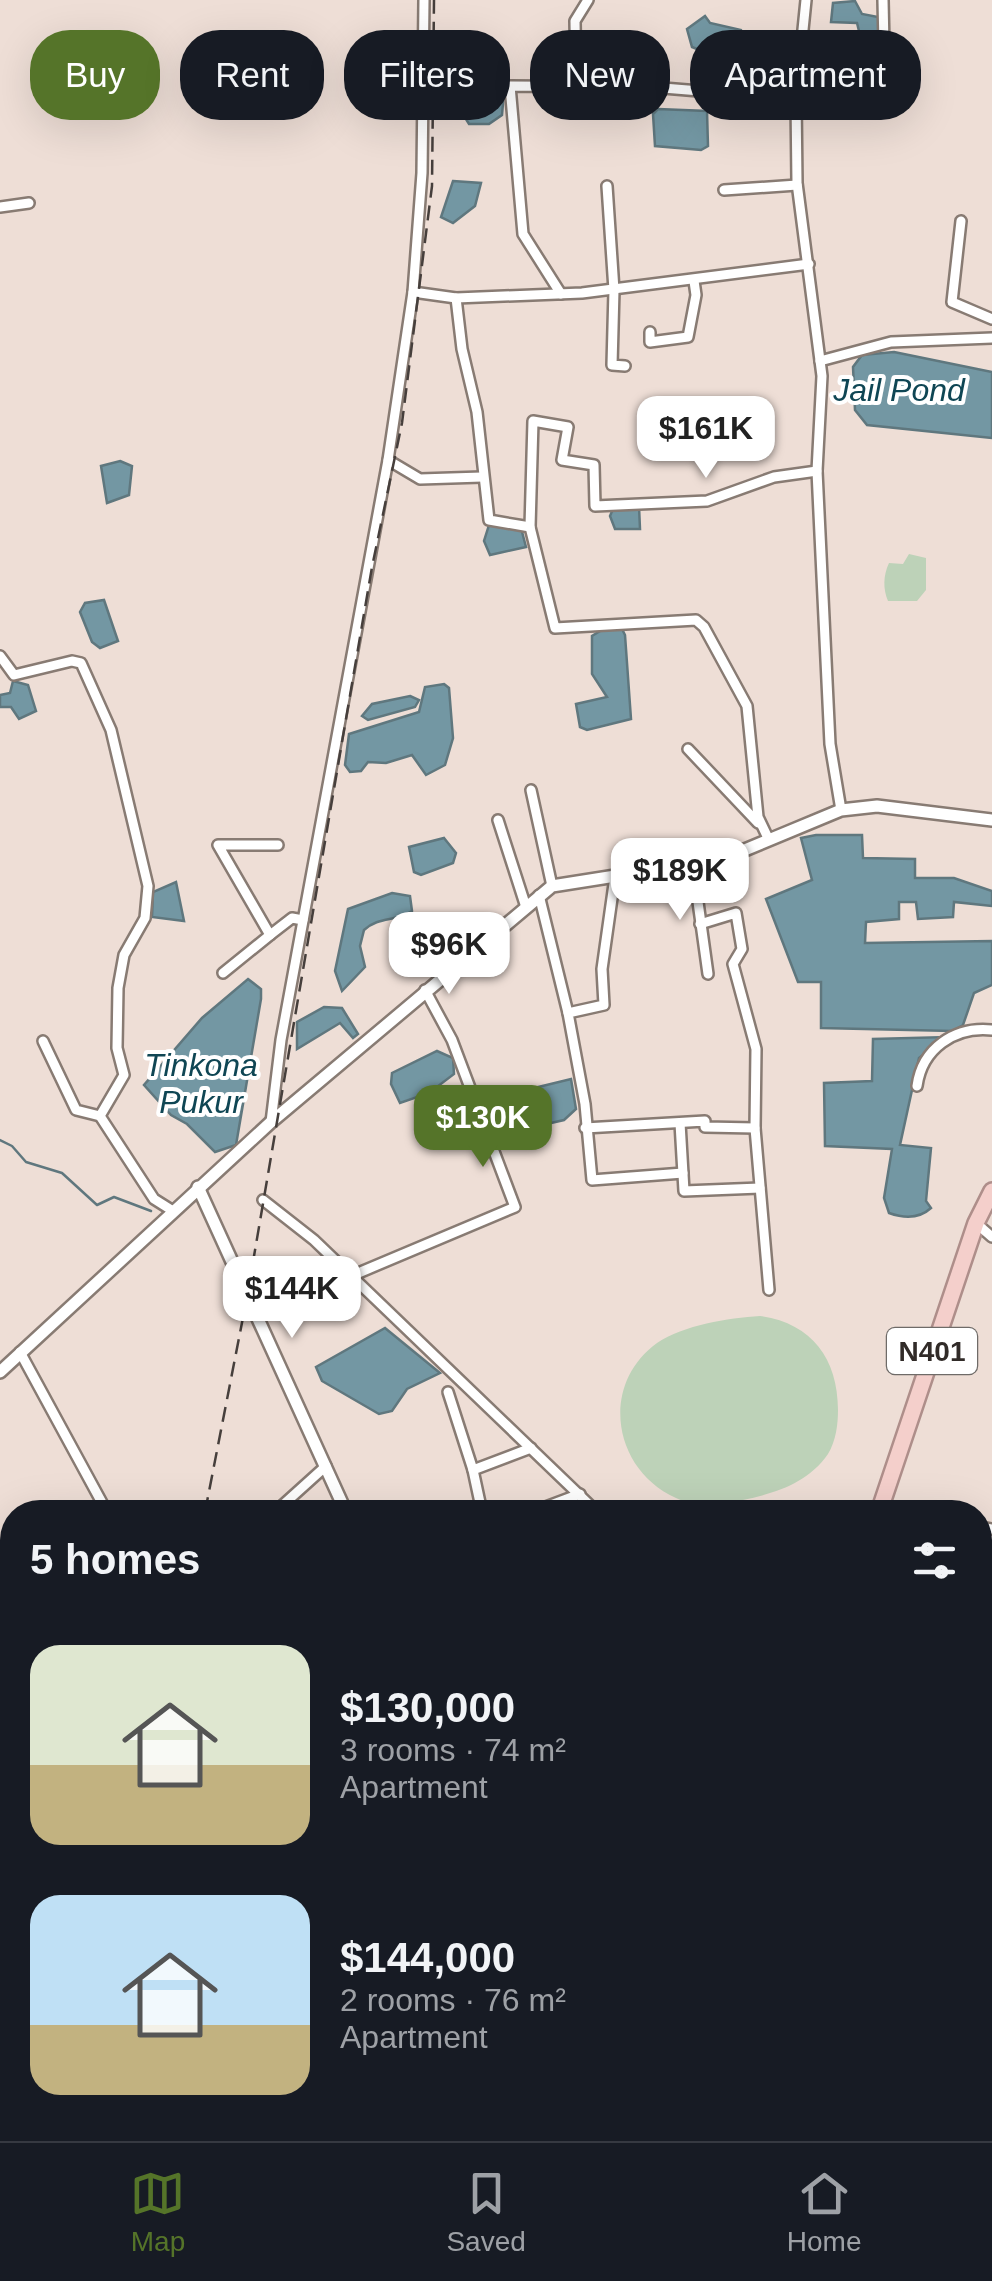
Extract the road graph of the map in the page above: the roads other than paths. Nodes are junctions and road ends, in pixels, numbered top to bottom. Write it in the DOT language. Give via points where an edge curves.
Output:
graph roads {
  1 [pos="424,0"];
  2 [pos="588,0"];
  3 [pos="806,0"];
  4 [pos="883,0"];
  5 [pos="575,30"];
  6 [pos="803,30"];
  7 [pos="884,30"];
  8 [pos="530,86"];
  9 [pos="796,120"];
  10 [pos="797,185"];
  11 [pos="607,186"];
  12 [pos="724,190"];
  13 [pos="28,203"];
  14 [pos="0,207"];
  15 [pos="961,221"];
  16 [pos="809,264"];
  17 [pos="694,281"];
  18 [pos="614,290"];
  19 [pos="413,292"];
  20 [pos="562,294"];
  21 [pos="456,298"];
  22 [pos="992,319"];
  23 [pos="650,332"];
  24 [pos="992,338"];
  25 [pos="820,361"];
  26 [pos="625,366"];
  27 [pos="388,460"];
  28 [pos="817,471"];
  29 [pos="482,477"];
  30 [pos="530,527"];
  31 [pos="0,656"];
  32 [pos="688,749"];
  33 [pos="531,790"];
  34 [pos="841,810"];
  35 [pos="498,820"];
  36 [pos="992,820"];
  37 [pos="766,833"];
  38 [pos="278,845"];
  39 [pos="693,866"];
  40 [pos="615,877"];
  41 [pos="552,886"];
  42 [pos="539,894"];
  43 [pos="525,904"];
  44 [pos="303,920"];
  45 [pos="700,924"];
  46 [pos="270,934"];
  47 [pos="224,973"];
  48 [pos="708,974"];
  49 [pos="425,990"];
  50 [pos="568,1014"];
  51 [pos="992,1030"];
  52 [pos="43,1041"];
  53 [pos="917,1086"];
  54 [pos="100,1116"];
  55 [pos="272,1122"];
  56 [pos="680,1123"];
  57 [pos="586,1128"];
  58 [pos="756,1128"];
  59 [pos="683,1173"];
  60 [pos="198,1187"];
  61 [pos="760,1188"];
  62 [pos="992,1191"];
  63 [pos="263,1200"];
  64 [pos="173,1211"];
  65 [pos="976,1223"];
  66 [pos="992,1237"];
  67 [pos="356,1274"];
  68 [pos="768,1290"];
  69 [pos="20,1352"];
  70 [pos="0,1372"];
  71 [pos="448,1392"];
  72 [pos="531,1448"];
  73 [pos="326,1466"];
  74 [pos="474,1470"];
  75 [pos="580,1494"];
  76 [pos="101,1500"];
  77 [pos="288,1500"];
  78 [pos="341,1500"];
  79 [pos="480,1500"];
  80 [pos="564,1500"];
  81 [pos="586,1500"];
  82 [pos="885,1500"];
  1 -- 19 [label="street"];
  2 -- 5 [label="street"];
  3 -- 6 [label="street"];
  4 -- 7 [label="street"];
  8 -- 20 [label="street" via="510,86 523,234"];
  9 -- 10 [label="street"];
  10 -- 12 [label="street"];
  10 -- 16 [label="street"];
  11 -- 18 [label="street"];
  13 -- 14 [label="street"];
  15 -- 22 [label="street" via="952,302"];
  16 -- 17 [label="street"];
  16 -- 25 [label="street"];
  17 -- 18 [label="street"];
  17 -- 23 [label="street" via="688,337 650,342"];
  18 -- 20 [label="street"];
  18 -- 26 [label="street" via="612,365"];
  19 -- 21 [label="street"];
  19 -- 27 [label="street"];
  20 -- 21 [label="street"];
  21 -- 29 [label="street"];
  24 -- 25 [label="street" via="891,342"];
  25 -- 28 [label="street"];
  27 -- 29 [label="street" via="420,479"];
  27 -- 44 [label="street"];
  28 -- 30 [label="street" via="774,477 707,500 595,506 594,465 562,460 568,427 533,421"];
  28 -- 34 [label="street" via="830,744"];
  29 -- 30 [label="street" via="489,520"];
  30 -- 37 [label="street" via="555,628 696,620 714,640 746,706 758,817"];
  31 -- 54 [label="street" via="14,675 72,661 84,668 111,730 148,886 145,918 124,955 118,988 117,1048 124,1075"];
  32 -- 37 [label="street"];
  33 -- 41 [label="street"];
  34 -- 36 [label="street" via="878,806"];
  34 -- 37 [label="street"];
  35 -- 43 [label="street"];
  37 -- 39 [label="street" via="723,859"];
  38 -- 46 [label="street" via="218,845"];
  39 -- 40 [label="street"];
  39 -- 45 [label="street"];
  40 -- 41 [label="street"];
  40 -- 50 [label="street" via="602,969 604,1005"];
  41 -- 42 [label="street"];
  42 -- 43 [label="street"];
  42 -- 50 [label="street"];
  43 -- 49 [label="street"];
  44 -- 46 [label="street" via="292,918"];
  44 -- 55 [label="street"];
  45 -- 48 [label="street"];
  45 -- 58 [label="street" via="736,913 742,949 733,964 756,1049"];
  46 -- 47 [label="street"];
  49 -- 55 [label="street"];
  49 -- 67 [label="street" via="452,1040 515,1205"];
  50 -- 57 [label="street"];
  51 -- 53 [label="street" via="967,1030 938,1044 924,1058"];
  52 -- 54 [label="street" via="76,1110"];
  54 -- 64 [label="street" via="154,1200"];
  55 -- 60 [label="street"];
  56 -- 57 [label="street"];
  56 -- 58 [label="street"];
  56 -- 59 [label="street"];
  57 -- 59 [label="street" via="592,1180"];
  58 -- 61 [label="street"];
  59 -- 61 [label="street" via="684,1191"];
  60 -- 64 [label="street"];
  60 -- 73 [label="street"];
  61 -- 68 [label="street"];
  62 -- 65 [label="highway, N401"];
  63 -- 72 [label="street" via="314,1240"];
  64 -- 69 [label="street"];
  65 -- 66 [label="street"];
  65 -- 82 [label="highway, N401"];
  69 -- 70 [label="street"];
  69 -- 76 [label="street"];
  71 -- 74 [label="street"];
  72 -- 74 [label="street"];
  72 -- 75 [label="street"];
  73 -- 77 [label="street"];
  73 -- 78 [label="street"];
  74 -- 79 [label="street"];
  75 -- 80 [label="street"];
  75 -- 81 [label="street"];
}
